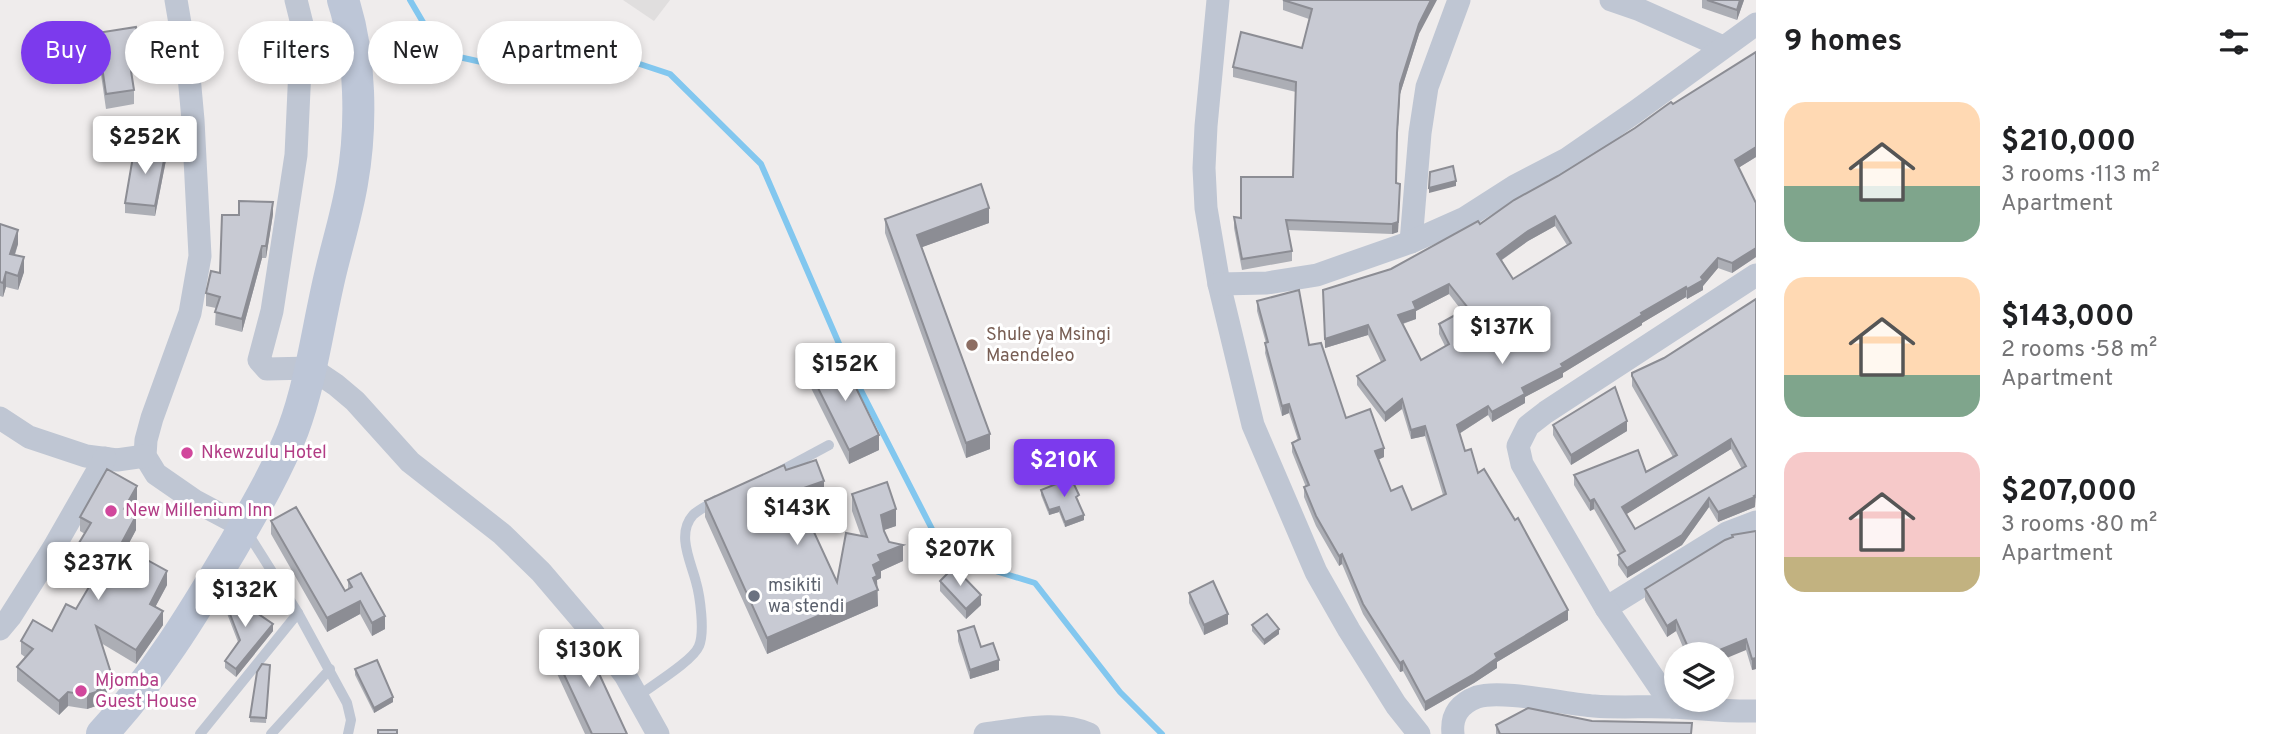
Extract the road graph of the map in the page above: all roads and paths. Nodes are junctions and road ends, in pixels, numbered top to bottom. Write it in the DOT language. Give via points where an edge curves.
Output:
graph roads {
  1 [pos="176,0"];
  2 [pos="296,0"];
  3 [pos="343,0"];
  4 [pos="1219,0"];
  5 [pos="1459,0"];
  6 [pos="1611,0"];
  7 [pos="1756,24"];
  8 [pos="1723,47"];
  9 [pos="1411,242"];
  10 [pos="1756,275"];
  11 [pos="1219,284"];
  12 [pos="311,368"];
  13 [pos="0,418"];
  14 [pos="828,445"];
  15 [pos="145,456"];
  16 [pos="104,458"];
  17 [pos="765,479"];
  18 [pos="730,494"];
  19 [pos="1756,522"];
  20 [pos="244,527"];
  21 [pos="1606,608"];
  22 [pos="298,613"];
  23 [pos="0,629"];
  24 [pos="330,669"];
  25 [pos="1664,694"];
  26 [pos="637,697"];
  27 [pos="1664,707"];
  28 [pos="1756,711"];
  29 [pos="1734,712"];
  30 [pos="102,734"];
  31 [pos="200,734"];
  32 [pos="271,734"];
  33 [pos="348,734"];
  34 [pos="657,734"];
  35 [pos="985,734"];
  36 [pos="1089,734"];
  37 [pos="1419,734"];
  38 [pos="1453,734"];
  1 -- 15 [label="street" via="189,76 200,256 190,313 152,418"];
  2 -- 12 [label="street" via="302,24 296,155 272,311 259,360 267,369"];
  3 -- 12 [label="main road" via="360,96 352,182"];
  4 -- 11 [label="street" via="1204,168"];
  5 -- 9 [label="street" via="1427,87"];
  6 -- 8 [label="street"];
  7 -- 8 [label="street"];
  8 -- 9 [label="street" via="1567,159 1465,218"];
  9 -- 11 [label="street" via="1317,275"];
  10 -- 21 [label="street" via="1546,412 1528,426 1518,446 1522,464"];
  11 -- 37 [label="street" via="1253,425 1316,572 1396,705"];
  12 -- 20 [label="main road" via="293,430"];
  12 -- 26 [label="street" via="355,401 410,462 502,534 541,572 593,633"];
  13 -- 16 [label="street" via="29,437"];
  14 -- 17 [label="lane"];
  15 -- 16 [label="street"];
  15 -- 20 [label="street" via="156,474"];
  16 -- 23 [label="street" via="53,549"];
  18 -- 26 [label="lane" via="693,516 686,530 685,549 697,585 702,628 699,647"];
  19 -- 21 [label="street" via="1727,533"];
  20 -- 22 [label="lane"];
  20 -- 30 [label="main road" via="174,644"];
  21 -- 25 [label="street"];
  22 -- 24 [label="lane"];
  22 -- 31 [label="lane"];
  24 -- 32 [label="lane"];
  24 -- 33 [label="lane" via="347,703"];
  26 -- 34 [label="street"];
  27 -- 38 [label="street" via="1480,696 1458,709 1451,722"];
  28 -- 29 [label="street"];
  35 -- 36 [label="street" via="1060,727"];
}
